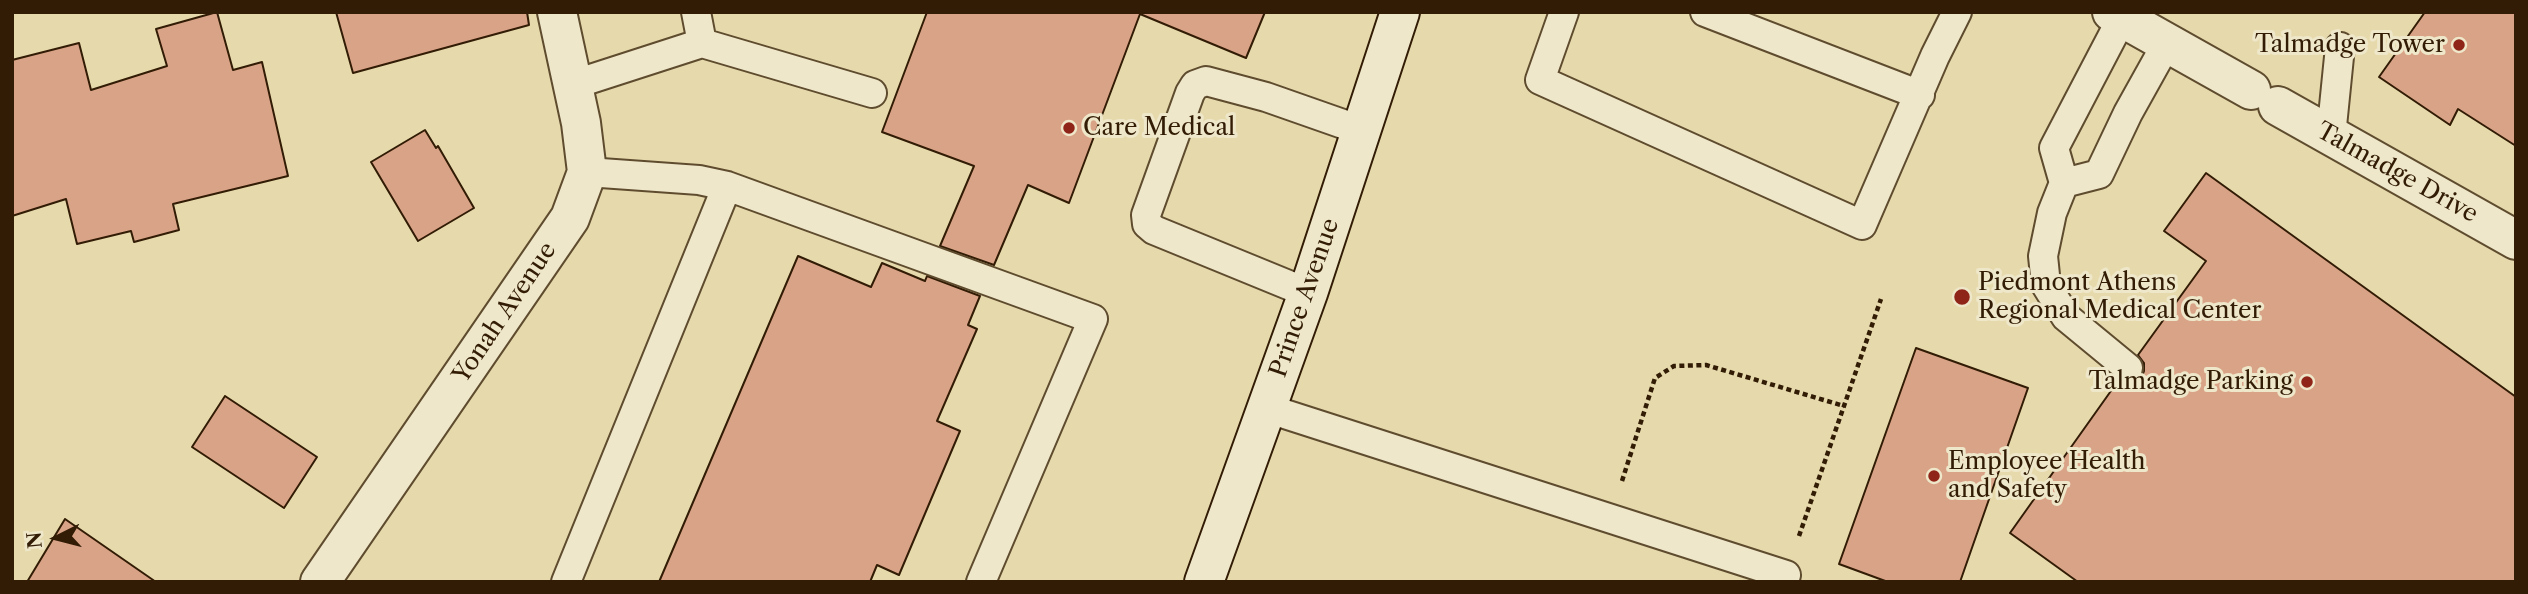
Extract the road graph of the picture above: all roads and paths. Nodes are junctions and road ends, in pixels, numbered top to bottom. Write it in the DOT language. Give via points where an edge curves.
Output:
graph roads {
  1 [pos="557,12"];
  2 [pos="696,12"];
  3 [pos="1400,12"];
  4 [pos="1564,12"];
  5 [pos="1705,12"];
  6 [pos="1957,12"];
  7 [pos="2117,15"];
  8 [pos="702,43"];
  9 [pos="2167,43"];
  10 [pos="2340,47"];
  11 [pos="572,85"];
  12 [pos="872,93"];
  13 [pos="1920,95"];
  14 [pos="1363,131"];
  15 [pos="2331,136"];
  16 [pos="587,172"];
  17 [pos="2064,183"];
  18 [pos="727,186"];
  19 [pos="2516,240"];
  20 [pos="1308,293"];
  21 [pos="1881,299"];
  22 [pos="2128,368"];
  23 [pos="1844,406"];
  24 [pos="1266,408"];
  25 [pos="1611,519"];
  26 [pos="1786,575"];
  27 [pos="320,582"];
  28 [pos="566,582"];
  29 [pos="981,582"];
  30 [pos="1204,582"];
  1 -- 11 [label="street"];
  2 -- 8 [label="lane"];
  3 -- 14 [label="street, Prince Avenue"];
  4 -- 13 [label="lane" via="1540,80 1862,225"];
  5 -- 13 [label="lane"];
  6 -- 13 [label="lane"];
  7 -- 9 [label="street, Talmadge Drive"];
  7 -- 17 [label="lane" via="2054,148"];
  8 -- 11 [label="lane"];
  8 -- 12 [label="lane"];
  9 -- 15 [label="street, Talmadge Drive"];
  9 -- 17 [label="lane" via="2099,174"];
  10 -- 15 [label="lane"];
  11 -- 16 [label="street"];
  14 -- 20 [label="street, Prince Avenue"];
  14 -- 20 [label="lane" via="1254,94 1206,81 1195,85 1146,215 1154,230"];
  15 -- 19 [label="street, Talmadge Drive"];
  16 -- 18 [label="lane"];
  16 -- 27 [label="street, Yonah Avenue" via="570,218"];
  17 -- 22 [label="lane" via="2043,256 2046,285 2066,317"];
  18 -- 28 [label="lane"];
  18 -- 29 [label="lane" via="1093,319"];
  20 -- 24 [label="street, Prince Avenue"];
  21 -- 23 [label="path"];
  23 -- 25 [label="path" via="1706,365 1674,366 1655,377"];
  23 -- 26 [label="path"];
  24 -- 25 [label="lane"];
  24 -- 30 [label="street, Prince Avenue"];
  25 -- 26 [label="lane"];
}
